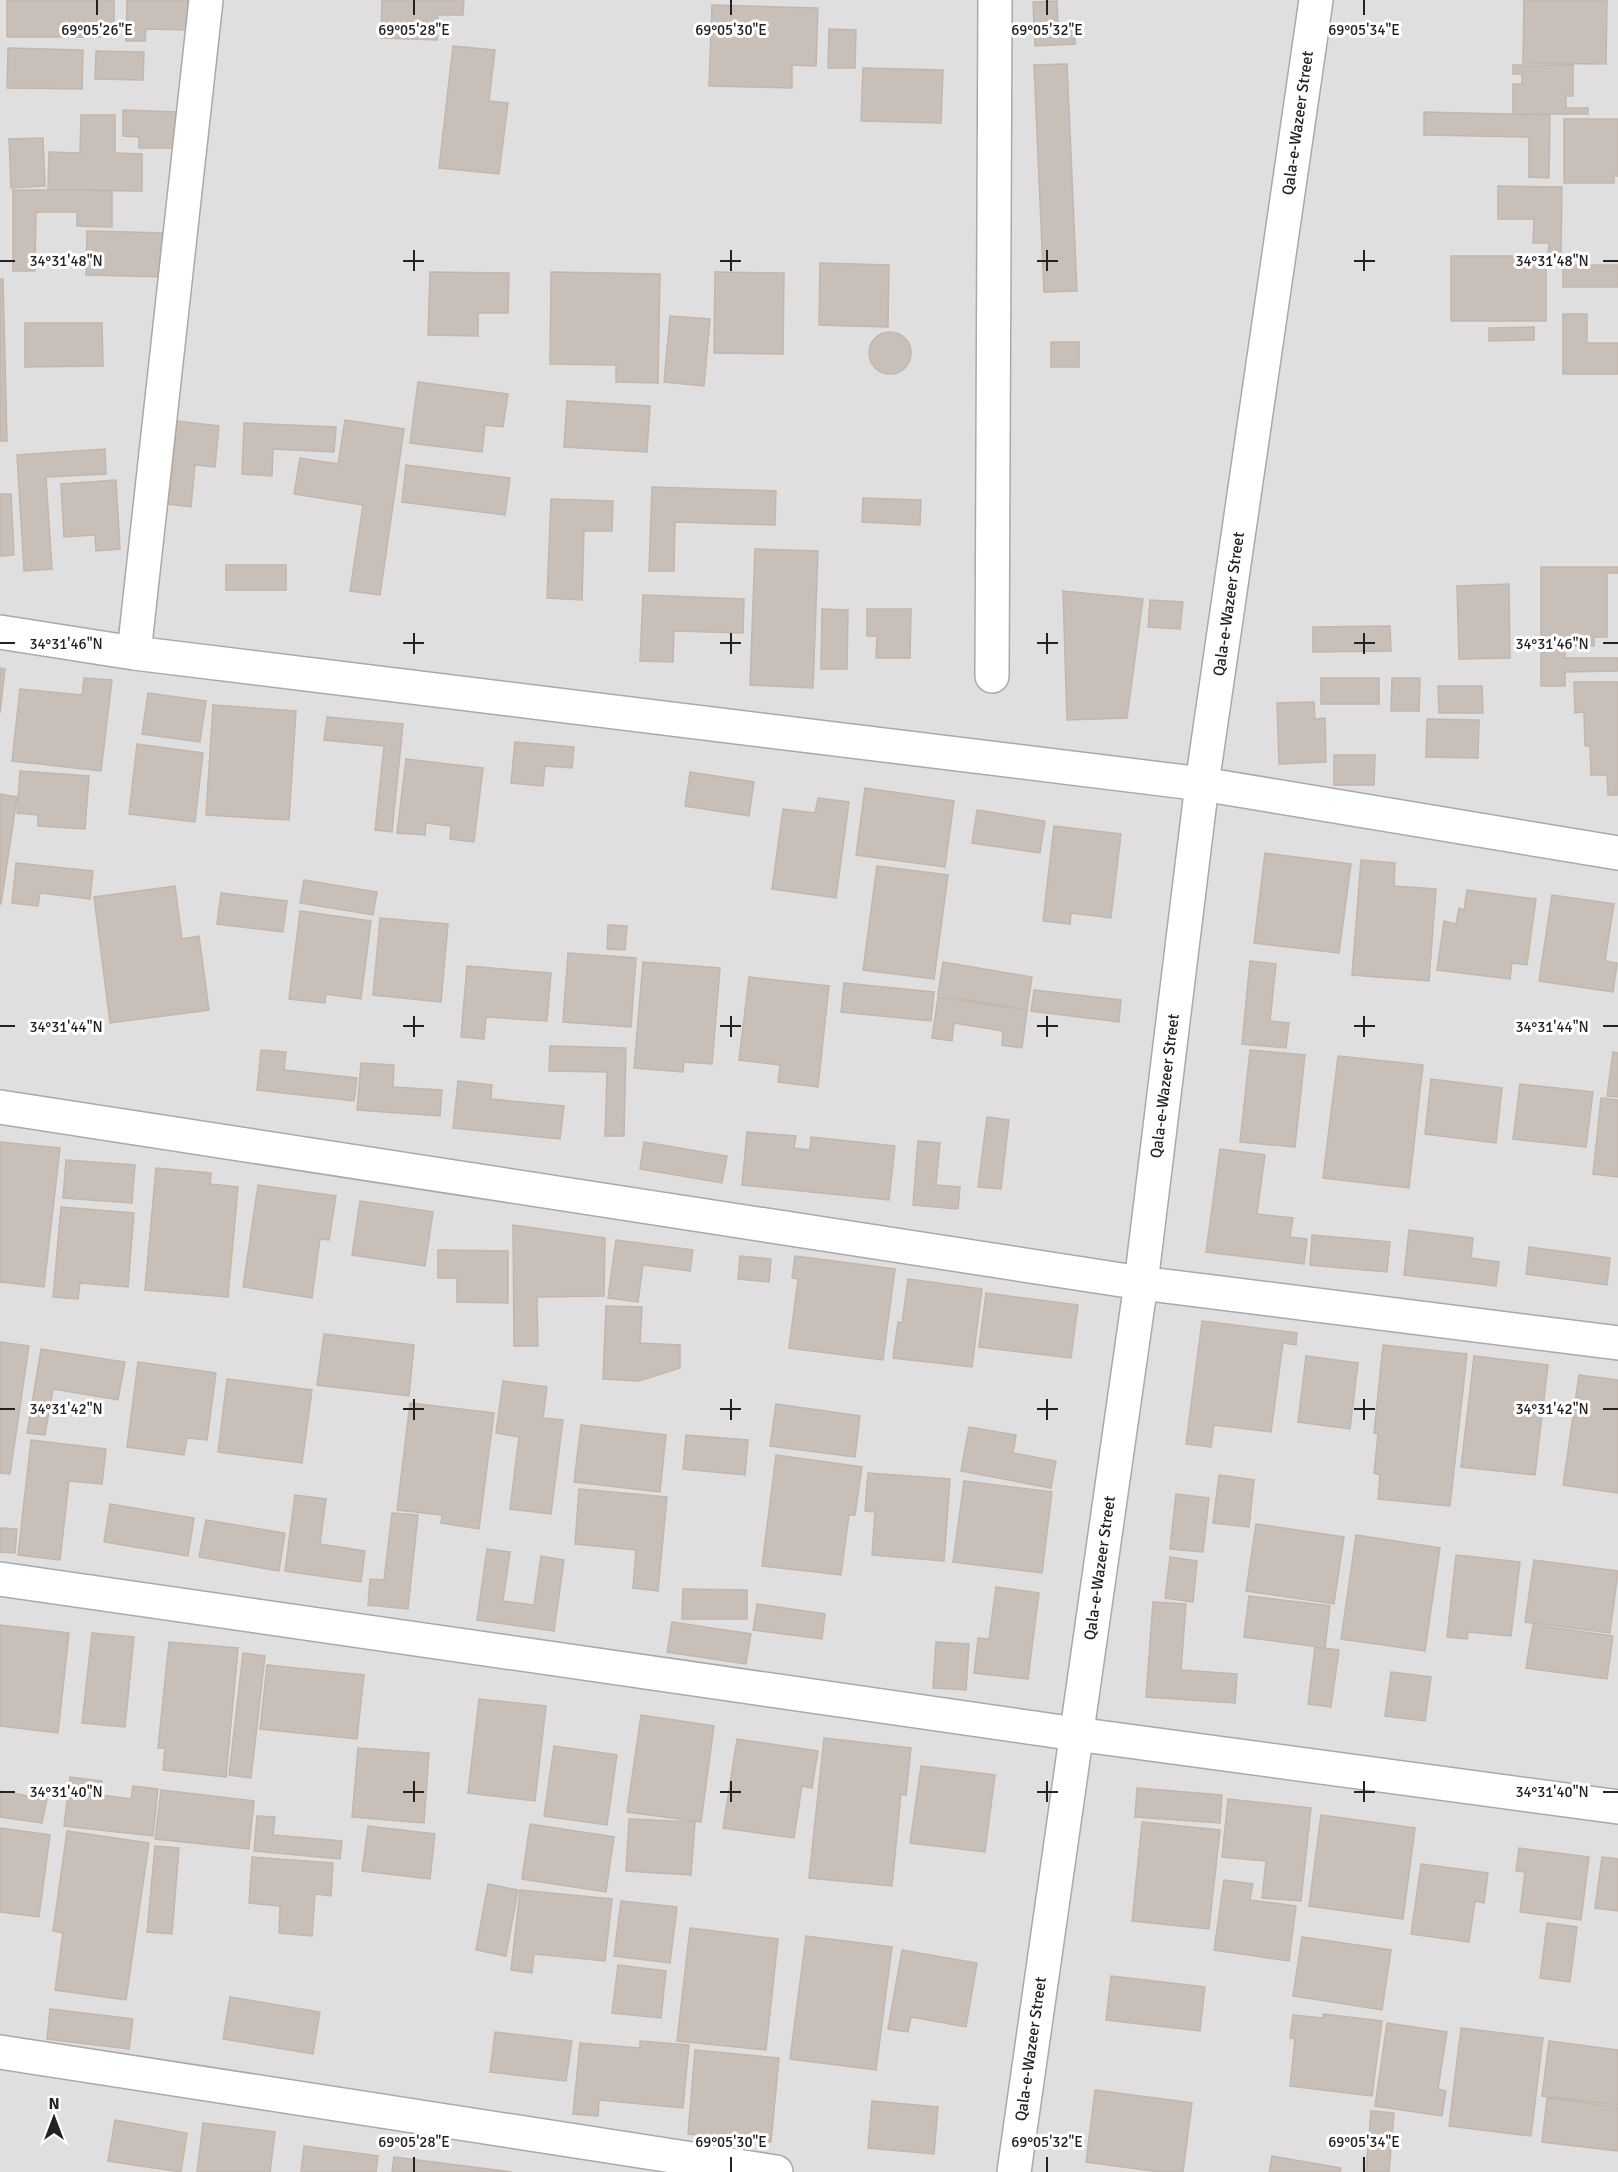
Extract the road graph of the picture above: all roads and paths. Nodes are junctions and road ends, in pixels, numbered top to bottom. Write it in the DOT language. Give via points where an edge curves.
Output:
graph roads {
  1 [pos="206,0"];
  2 [pos="995,0"];
  3 [pos="1316,0"];
  4 [pos="0,632"];
  5 [pos="134,653"];
  6 [pos="992,676"];
  7 [pos="1202,784"];
  8 [pos="1618,853"];
  9 [pos="0,1107"];
  10 [pos="1141,1282"];
  11 [pos="1618,1343"];
  12 [pos="0,1579"];
  13 [pos="1076,1734"];
  14 [pos="1618,1808"];
  15 [pos="0,2052"];
  16 [pos="776,2172"];
  17 [pos="1014,2172"];
  1 -- 5 [label="street"];
  2 -- 6 [label="street"];
  3 -- 7 [label="street, Qala-e-Wazeer Street"];
  4 -- 5 [label="street"];
  5 -- 7 [label="street"];
  7 -- 8 [label="street"];
  7 -- 10 [label="street, Qala-e-Wazeer Street"];
  9 -- 10 [label="street"];
  10 -- 11 [label="street"];
  10 -- 13 [label="street, Qala-e-Wazeer Street"];
  12 -- 13 [label="street"];
  13 -- 14 [label="street"];
  13 -- 17 [label="street, Qala-e-Wazeer Street"];
  15 -- 16 [label="street"];
}
